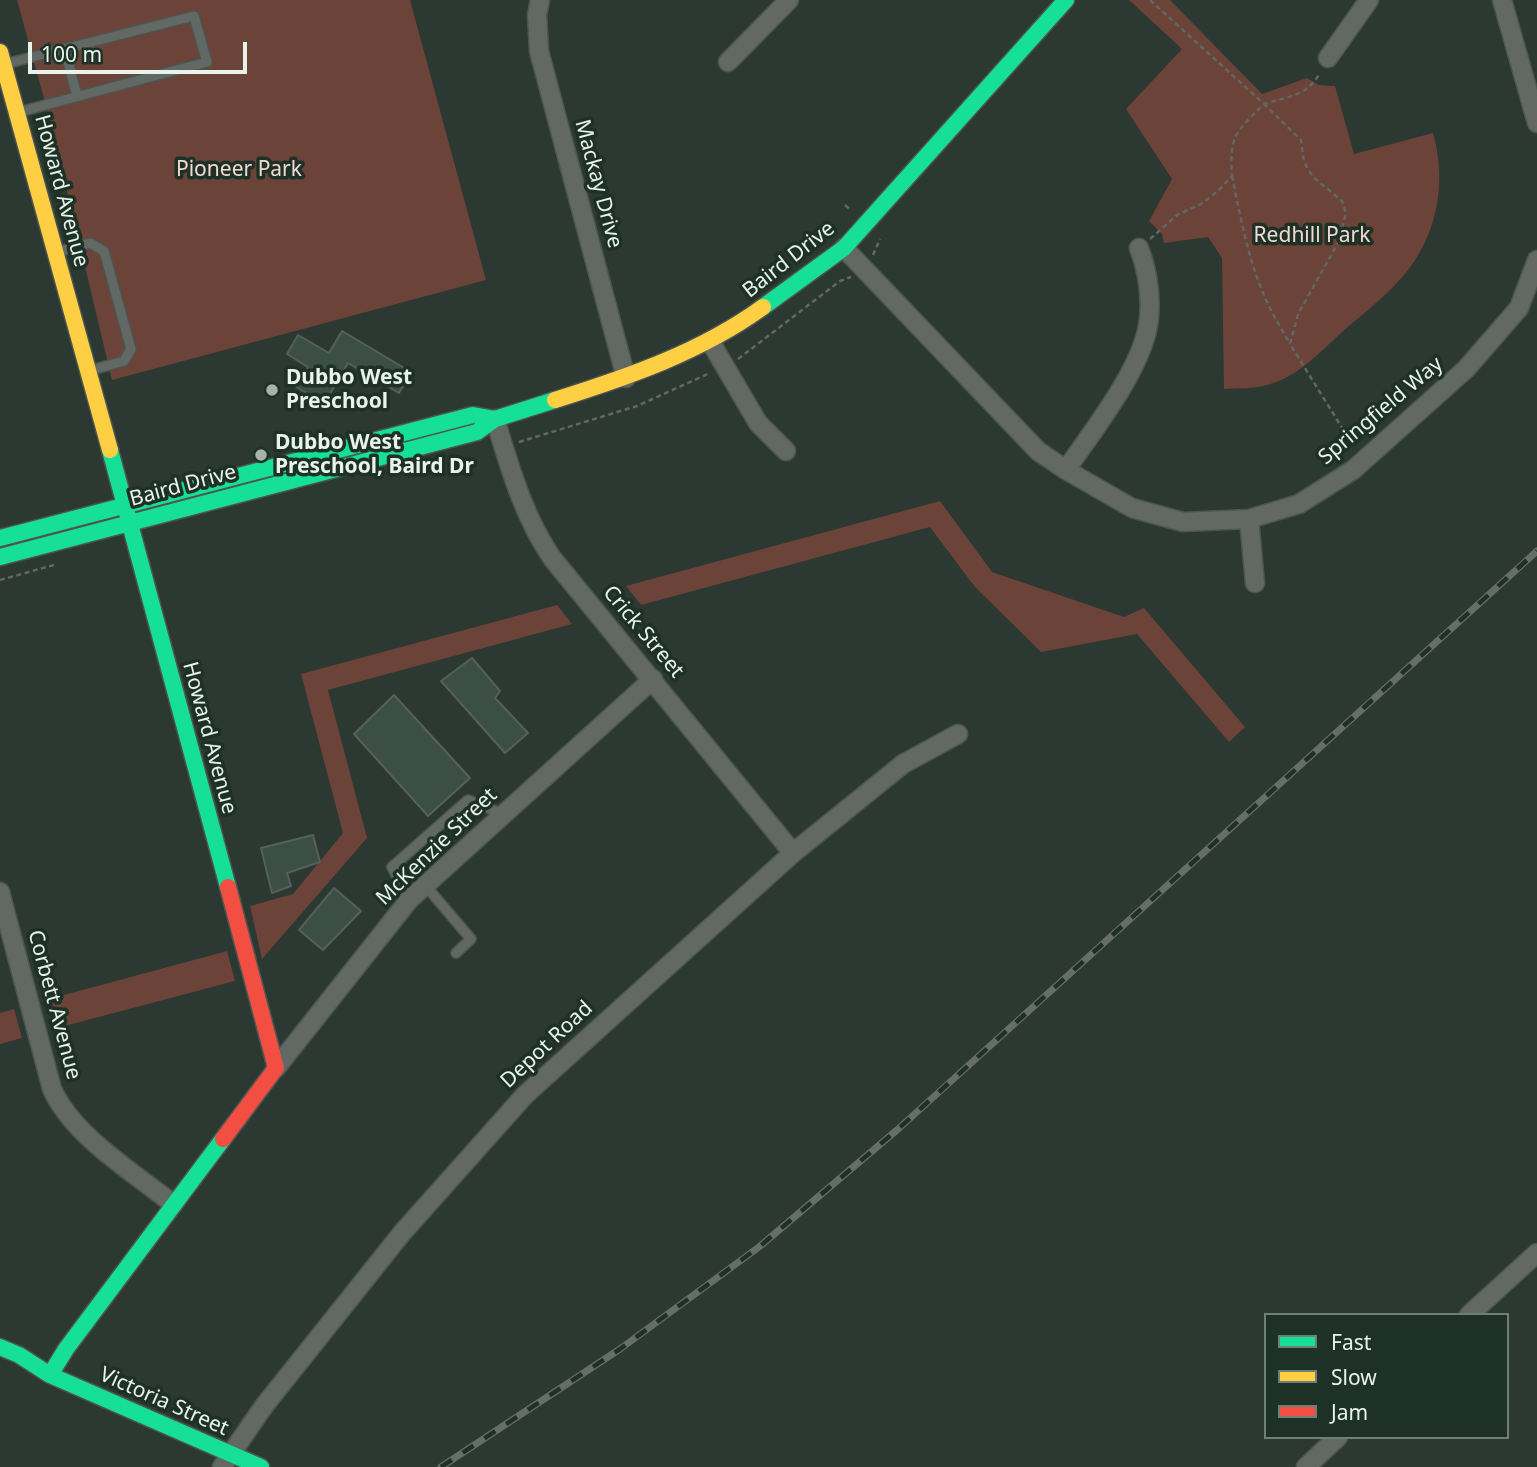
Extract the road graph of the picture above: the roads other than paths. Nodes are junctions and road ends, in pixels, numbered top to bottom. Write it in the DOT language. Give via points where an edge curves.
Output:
graph roads {
  1 [pos="540,0"];
  2 [pos="789,0"];
  3 [pos="1066,0"];
  4 [pos="1369,0"];
  5 [pos="1502,0"];
  6 [pos="65,50"];
  7 [pos="2,58"];
  8 [pos="1328,58"];
  9 [pos="728,62"];
  10 [pos="77,96"];
  11 [pos="18,113"];
  12 [pos="1537,123"];
  13 [pos="844,248"];
  14 [pos="1139,248"];
  15 [pos="55,252"];
  16 [pos="1537,260"];
  17 [pos="710,341"];
  18 [pos="87,372"];
  19 [pos="626,379"];
  20 [pos="495,419"];
  21 [pos="786,451"];
  22 [pos="1066,470"];
  23 [pos="125,505"];
  24 [pos="1249,519"];
  25 [pos="130,522"];
  26 [pos="0,538"];
  27 [pos="0,557"];
  28 [pos="1255,583"];
  29 [pos="653,679"];
  30 [pos="958,734"];
  31 [pos="503,814"];
  32 [pos="793,853"];
  33 [pos="425,885"];
  34 [pos="0,892"];
  35 [pos="409,900"];
  36 [pos="456,953"];
  37 [pos="276,1068"];
  38 [pos="173,1204"];
  39 [pos="1537,1253"];
  40 [pos="1471,1313"];
  41 [pos="0,1347"];
  42 [pos="8,1368"];
  43 [pos="50,1375"];
  44 [pos="1336,1439"];
  45 [pos="226,1461"];
  46 [pos="261,1467"];
  47 [pos="1306,1467"];
  1 -- 19 [label="street, Mackay Drive" via="539,51"];
  2 -- 9 [label="street"];
  3 -- 13 [label="main road, Baird Drive"];
  4 -- 8 [label="street"];
  5 -- 12 [label="street"];
  6 -- 7 [label="lane"];
  6 -- 10 [label="lane"];
  6 -- 10 [label="lane" via="194,16 207,62"];
  7 -- 11 [label="main road, Howard Avenue"];
  10 -- 11 [label="lane"];
  11 -- 15 [label="main road, Howard Avenue"];
  13 -- 17 [label="main road, Baird Drive"];
  13 -- 22 [label="street, Springfield Way" via="1038,451"];
  14 -- 22 [label="street" via="1146,268 1149,319 1134,368"];
  15 -- 18 [label="main road, Howard Avenue"];
  15 -- 18 [label="lane" via="90,243 104,251 131,349 124,361"];
  16 -- 24 [label="street, Springfield Way" via="1519,307 1466,369 1363,461 1299,504"];
  17 -- 19 [label="main road, Baird Drive"];
  17 -- 21 [label="street" via="758,424"];
  18 -- 23 [label="main road, Howard Avenue"];
  19 -- 20 [label="main road, Baird Drive"];
  20 -- 23 [label="main road, Baird Drive" via="473,415"];
  20 -- 25 [label="main road, Baird Drive" via="477,432"];
  20 -- 29 [label="street, Crick Street" via="536,534"];
  22 -- 24 [label="street, Springfield Way" via="1132,508 1183,522"];
  23 -- 25 [label="main road, Howard Avenue"];
  23 -- 26 [label="main road, Baird Drive"];
  24 -- 28 [label="street"];
  25 -- 27 [label="main road, Baird Drive"];
  25 -- 37 [label="main road, Howard Avenue"];
  29 -- 31 [label="street, McKenzie Street"];
  29 -- 32 [label="street, Crick Street"];
  30 -- 32 [label="street, Depot Road" via="902,764"];
  31 -- 33 [label="street, McKenzie Street"];
  31 -- 35 [label="lane" via="468,800 392,867"];
  32 -- 45 [label="street, Depot Road" via="525,1095 402,1233 264,1406"];
  33 -- 35 [label="street, McKenzie Street"];
  33 -- 36 [label="lane" via="471,939"];
  34 -- 38 [label="street, Corbett Avenue" via="60,1107 84,1133"];
  35 -- 37 [label="street, McKenzie Street"];
  37 -- 38 [label="main road"];
  38 -- 43 [label="main road"];
  39 -- 40 [label="street"];
  41 -- 43 [label="main road, Victoria Street"];
  42 -- 43 [label="main road, Victoria Street"];
  43 -- 45 [label="main road, Victoria Street"];
  44 -- 47 [label="street"];
  45 -- 46 [label="main road, Victoria Street"];
}
